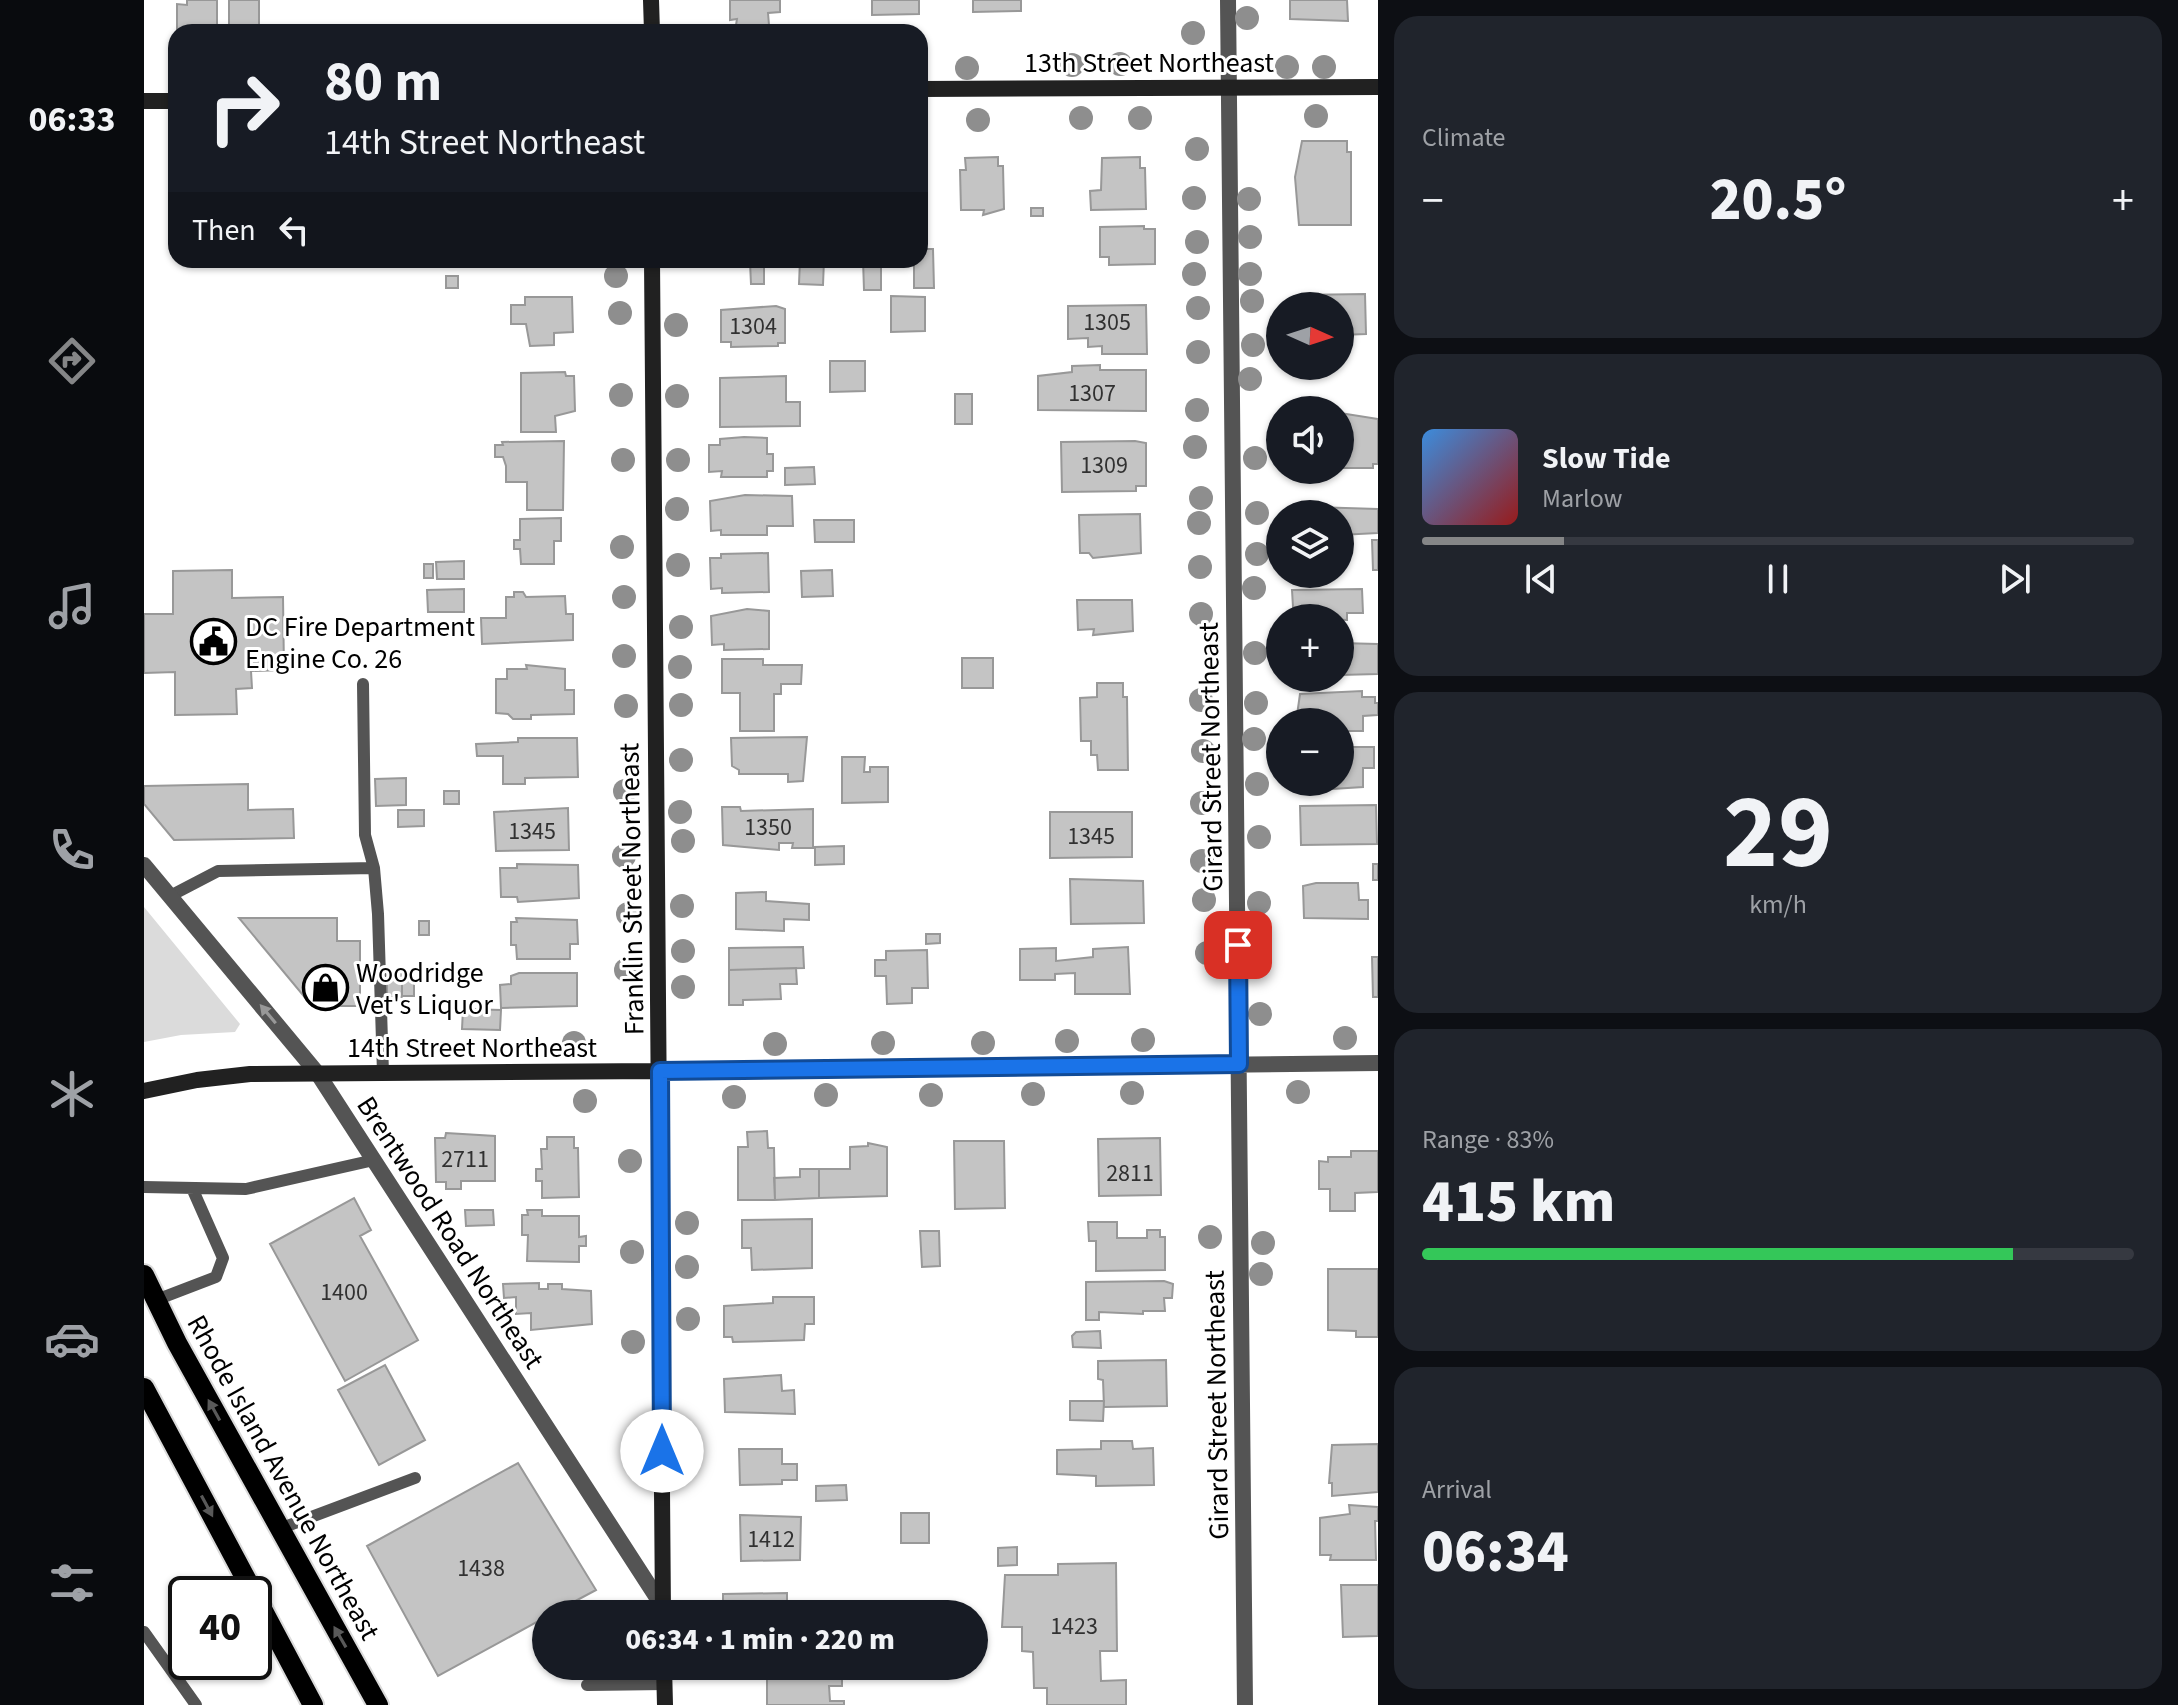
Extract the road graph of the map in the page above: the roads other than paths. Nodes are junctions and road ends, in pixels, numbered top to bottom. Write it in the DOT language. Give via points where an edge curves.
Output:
graph roads {
  1 [pos="651,0"];
  2 [pos="1228,0"];
  3 [pos="652,24"];
  4 [pos="1228,87"];
  5 [pos="1378,87"];
  6 [pos="928,89"];
  7 [pos="144,101"];
  8 [pos="168,101"];
  9 [pos="652,268"];
  10 [pos="363,684"];
  11 [pos="144,865"];
  12 [pos="374,868"];
  13 [pos="170,896"];
  14 [pos="1378,1063"];
  15 [pos="1239,1064"];
  16 [pos="660,1071"];
  17 [pos="383,1073"];
  18 [pos="318,1074"];
  19 [pos="144,1091"];
  20 [pos="374,1160"];
  21 [pos="144,1187"];
  22 [pos="192,1188"];
  23 [pos="144,1275"];
  24 [pos="156,1300"];
  25 [pos="144,1388"];
  26 [pos="415,1478"];
  27 [pos="279,1529"];
  28 [pos="244,1576"];
  29 [pos="657,1600"];
  30 [pos="663,1600"];
  31 [pos="272,1629"];
  32 [pos="144,1632"];
  33 [pos="665,1680"];
  34 [pos="665,1684"];
  35 [pos="587,1685"];
  36 [pos="311,1704"];
  37 [pos="196,1705"];
  38 [pos="378,1705"];
  39 [pos="665,1705"];
  40 [pos="1245,1705"];
  1 -- 3 [label="street"];
  2 -- 4 [label="street, Girard Street Northeast"];
  4 -- 5 [label="street, 13th Street Northeast"];
  4 -- 6 [label="street, 13th Street Northeast"];
  4 -- 15 [label="street, Girard Street Northeast"];
  7 -- 8 [label="street"];
  9 -- 16 [label="street, Franklin Street Northeast"];
  10 -- 12 [label="lane" via="365,835"];
  11 -- 13 [label="street, Brentwood Road Northeast"];
  12 -- 13 [label="lane" via="218,871"];
  12 -- 17 [label="lane"];
  18 -- 13 [label="street, Brentwood Road Northeast, one-way"];
  14 -- 15 [label="street, 14th Street Northeast"];
  15 -- 16 [label="street, 14th Street Northeast"];
  15 -- 40 [label="street, Girard Street Northeast"];
  16 -- 17 [label="street, 14th Street Northeast"];
  16 -- 30 [label="street, Franklin Street Northeast"];
  17 -- 18 [label="street, 14th Street Northeast"];
  18 -- 19 [label="street, 14th Street Northeast" via="224,1076"];
  18 -- 20 [label="street, Brentwood Road Northeast"];
  20 -- 22 [label="lane" via="246,1189"];
  20 -- 29 [label="street, Brentwood Road Northeast"];
  21 -- 22 [label="lane"];
  22 -- 24 [label="lane" via="223,1258 216,1277"];
  23 -- 24 [label="main road, Rhode Island Avenue Northeast"];
  27 -- 24 [label="main road, Rhode Island Avenue Northeast, one-way"];
  25 -- 28 [label="main road, one-way"];
  26 -- 27 [label="lane"];
  38 -- 27 [label="main road, Rhode Island Avenue Northeast, one-way"];
  31 -- 36 [label="main road"];
  32 -- 37 [label="lane"];
  33 -- 34 [label="street"];
  34 -- 35 [label="lane"];
  34 -- 39 [label="street"];
}
